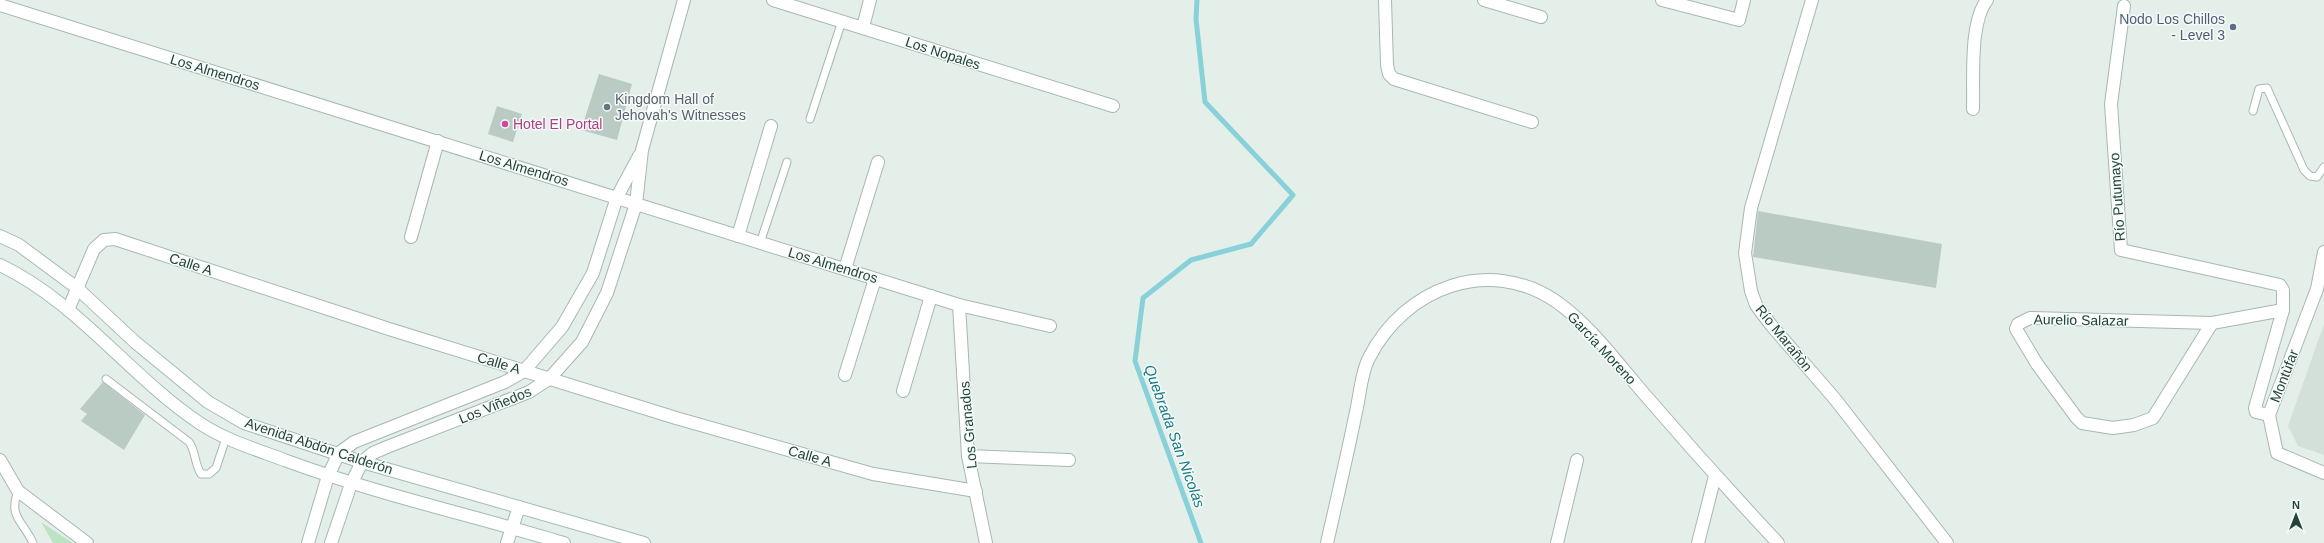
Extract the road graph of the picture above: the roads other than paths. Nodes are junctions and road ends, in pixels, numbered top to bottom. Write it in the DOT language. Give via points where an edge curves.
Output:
graph roads {
  1 [pos="684,0"];
  2 [pos="773,0"];
  3 [pos="870,0"];
  4 [pos="1385,0"];
  5 [pos="1484,0"];
  6 [pos="1662,0"];
  7 [pos="1744,0"];
  8 [pos="1812,0"];
  9 [pos="1986,0"];
  10 [pos="0,5"];
  11 [pos="2124,6"];
  12 [pos="1541,17"];
  13 [pos="842,22"];
  14 [pos="863,27"];
  15 [pos="1113,106"];
  16 [pos="1973,109"];
  17 [pos="2254,111"];
  18 [pos="810,119"];
  19 [pos="1532,122"];
  20 [pos="771,126"];
  21 [pos="438,141"];
  22 [pos="642,150"];
  23 [pos="787,162"];
  24 [pos="878,162"];
  25 [pos="2324,167"];
  26 [pos="617,197"];
  27 [pos="636,204"];
  28 [pos="0,236"];
  29 [pos="738,236"];
  30 [pos="411,237"];
  31 [pos="760,242"];
  32 [pos="2324,252"];
  33 [pos="0,265"];
  34 [pos="845,269"];
  35 [pos="875,279"];
  36 [pos="77,288"];
  37 [pos="931,296"];
  38 [pos="959,305"];
  39 [pos="68,310"];
  40 [pos="2283,310"];
  41 [pos="2212,322"];
  42 [pos="1050,326"];
  43 [pos="524,371"];
  44 [pos="845,375"];
  45 [pos="106,379"];
  46 [pos="549,379"];
  47 [pos="903,391"];
  48 [pos="2269,415"];
  49 [pos="226,438"];
  50 [pos="339,453"];
  51 [pos="968,456"];
  52 [pos="0,460"];
  53 [pos="1069,460"];
  54 [pos="1576,460"];
  55 [pos="362,462"];
  56 [pos="2324,473"];
  57 [pos="328,476"];
  58 [pos="1715,476"];
  59 [pos="351,484"];
  60 [pos="18,491"];
  61 [pos="976,491"];
  62 [pos="519,507"];
  63 [pos="512,527"];
  64 [pos="33,543"];
  65 [pos="87,543"];
  66 [pos="308,543"];
  67 [pos="331,543"];
  68 [pos="507,543"];
  69 [pos="564,543"];
  70 [pos="644,543"];
  71 [pos="986,543"];
  72 [pos="1327,543"];
  73 [pos="1557,543"];
  74 [pos="1698,543"];
  75 [pos="1778,543"];
  76 [pos="1947,543"];
  1 -- 22 [label="street, Los Viñedos"];
  2 -- 13 [label="street, Los Nopales"];
  3 -- 14 [label="street"];
  4 -- 19 [label="street" via="1386,65 1389,74 1394,78"];
  5 -- 12 [label="street"];
  6 -- 7 [label="street" via="1739,20"];
  8 -- 76 [label="street, Río Marañòn" via="1751,208 1745,253 1751,291 1756,305 1771,325 1835,399"];
  9 -- 16 [label="street" via="1974,34"];
  10 -- 21 [label="street, Los Almendros"];
  11 -- 40 [label="street, Río Putumayo" via="2111,104 2121,250 2280,285 2283,290"];
  13 -- 14 [label="street, Los Nopales"];
  13 -- 18 [label="lane"];
  14 -- 15 [label="street, Los Nopales"];
  17 -- 25 [label="lane" via="2259,88 2267,88 2304,170 2310,176 2317,177"];
  20 -- 29 [label="street"];
  21 -- 26 [label="street, Los Almendros"];
  21 -- 30 [label="street"];
  22 -- 26 [label="street, Los Viñedos"];
  22 -- 27 [label="street, Los Viñedos"];
  23 -- 31 [label="lane"];
  24 -- 34 [label="street"];
  26 -- 27 [label="street, Los Almendros"];
  26 -- 43 [label="street, Los Viñedos" via="593,273 562,327"];
  27 -- 29 [label="street, Los Almendros"];
  27 -- 46 [label="street, Los Viñedos" via="607,293 582,342"];
  28 -- 36 [label="street, Avenida Abdón Calderón" via="19,246"];
  29 -- 31 [label="street, Los Almendros"];
  31 -- 34 [label="street, Los Almendros"];
  32 -- 48 [label="street, Montùfar" via="2317,289"];
  33 -- 39 [label="street, Avenida Abdón Calderón" via="13,271"];
  34 -- 35 [label="street, Los Almendros"];
  35 -- 37 [label="street, Los Almendros"];
  35 -- 44 [label="street"];
  36 -- 39 [label="street, Calle A"];
  36 -- 43 [label="street, Calle A" via="94,249 104,240 114,239"];
  36 -- 50 [label="street, Avenida Abdón Calderón" via="135,342 208,402 244,423"];
  37 -- 38 [label="street, Los Almendros"];
  37 -- 47 [label="street"];
  38 -- 42 [label="street, Los Almendros"];
  38 -- 51 [label="street, Los Granados"];
  39 -- 49 [label="street, Avenida Abdón Calderón" via="143,378 201,424"];
  40 -- 41 [label="street, Aurelio Salazar"];
  40 -- 48 [label="street" via="2254,408 2256,412"];
  41 -- 41 [label="street, Aurelio Salazar" via="2030,318 2018,324 2016,329 2037,364 2076,417 2087,425 2113,428 2134,425 2153,418"];
  43 -- 46 [label="street, Calle A"];
  43 -- 50 [label="street, Los Viñedos" via="505,382 354,442"];
  45 -- 49 [label="lane" via="189,442 194,448 197,467 201,474 209,474 216,468"];
  46 -- 55 [label="street, Los Viñedos" via="529,392 387,447 373,453"];
  46 -- 61 [label="street, Calle A" via="872,474"];
  48 -- 56 [label="street, Montùfar" via="2276,453"];
  49 -- 57 [label="street, Avenida Abdón Calderón"];
  50 -- 55 [label="street, Avenida Abdón Calderón"];
  50 -- 57 [label="street"];
  51 -- 53 [label="street"];
  51 -- 61 [label="street, Los Granados"];
  52 -- 60 [label="street"];
  54 -- 73 [label="street"];
  55 -- 59 [label="street"];
  55 -- 62 [label="street, Avenida Abdón Calderón"];
  57 -- 59 [label="street, Avenida Abdón Calderón"];
  57 -- 66 [label="street"];
  58 -- 72 [label="street, García Moreno" via="1579,319 1536,290 1519,284 1497,281 1459,284 1441,288 1411,305 1385,332 1368,360"];
  58 -- 74 [label="street"];
  58 -- 75 [label="street, García Moreno"];
  59 -- 63 [label="street, Avenida Abdón Calderón"];
  59 -- 67 [label="street"];
  60 -- 64 [label="lane" via="13,504 15,516"];
  60 -- 65 [label="street"];
  61 -- 71 [label="street, Los Granados"];
  62 -- 63 [label="street"];
  62 -- 70 [label="street, Avenida Abdón Calderón"];
  63 -- 68 [label="street"];
  63 -- 69 [label="street, Avenida Abdón Calderón"];
}
